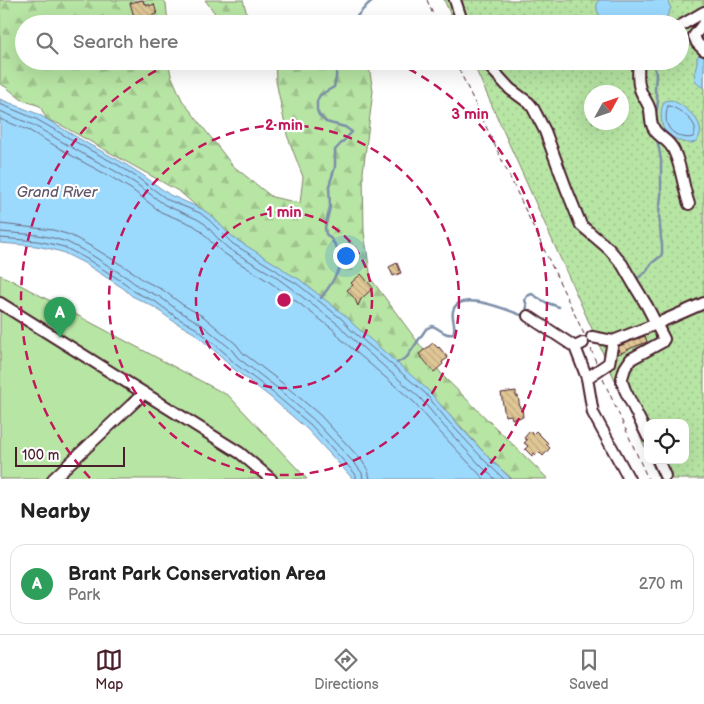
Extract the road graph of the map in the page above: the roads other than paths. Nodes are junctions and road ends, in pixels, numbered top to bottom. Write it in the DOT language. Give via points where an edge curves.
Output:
graph roads {
  1 [pos="455,0"];
  2 [pos="704,12"];
  3 [pos="460,15"];
  4 [pos="689,21"];
  5 [pos="704,22"];
  6 [pos="704,50"];
  7 [pos="493,70"];
  8 [pos="638,70"];
  9 [pos="689,204"];
  10 [pos="704,303"];
  11 [pos="0,304"];
  12 [pos="528,316"];
  13 [pos="656,324"];
  14 [pos="613,341"];
  15 [pos="586,343"];
  16 [pos="587,378"];
  17 [pos="144,393"];
  18 [pos="644,429"];
  19 [pos="660,464"];
  20 [pos="665,476"];
  21 [pos="53,479"];
  22 [pos="271,479"];
  23 [pos="629,479"];
  1 -- 3 [label="street"];
  2 -- 4 [label="street"];
  5 -- 6 [label="street" via="694,36"];
  7 -- 13 [label="street" via="533,108 581,224 622,264"];
  8 -- 9 [label="street" via="640,88 649,108 652,126 674,150"];
  10 -- 13 [label="street"];
  11 -- 17 [label="street"];
  12 -- 15 [label="street"];
  13 -- 14 [label="street"];
  13 -- 18 [label="street" via="663,341 631,360 622,378"];
  14 -- 15 [label="street"];
  14 -- 16 [label="street" via="609,363"];
  15 -- 16 [label="street"];
  16 -- 23 [label="street" via="593,413"];
  17 -- 21 [label="street"];
  17 -- 22 [label="street" via="240,454"];
  19 -- 20 [label="street"];
}
